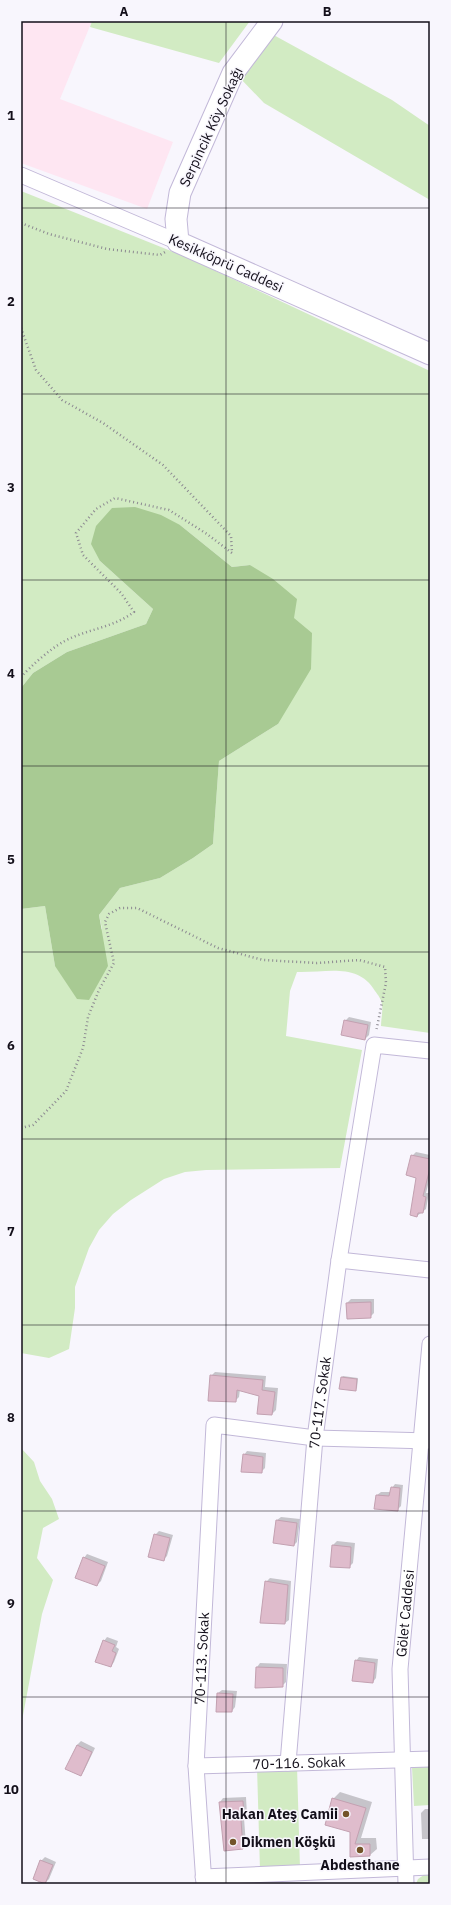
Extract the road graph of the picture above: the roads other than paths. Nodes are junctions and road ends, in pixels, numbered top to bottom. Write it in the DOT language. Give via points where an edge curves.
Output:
graph roads {
  1 [pos="272,21"];
  2 [pos="21,176"];
  3 [pos="178,242"];
  4 [pos="430,354"];
  5 [pos="430,1051"];
  6 [pos="339,1260"];
  7 [pos="430,1270"];
  8 [pos="430,1344"];
  9 [pos="315,1438"];
  10 [pos="426,1440"];
  11 [pos="430,1759"];
  12 [pos="402,1760"];
  13 [pos="288,1763"];
  14 [pos="196,1766"];
  15 [pos="430,1866"];
  16 [pos="406,1867"];
  17 [pos="203,1881"];
  18 [pos="406,1884"];
  1 -- 3 [label="street, Serpincik Köy Sokağı" via="233,72 180,193 176,219"];
  2 -- 3 [label="street, Kesikköprü Caddesi"];
  3 -- 4 [label="street, Kesikköprü Caddesi"];
  5 -- 6 [label="street, 70-117. Sokak" via="374,1045"];
  6 -- 7 [label="street"];
  6 -- 9 [label="street, 70-117. Sokak"];
  8 -- 10 [label="street, Gölet Caddesi"];
  9 -- 10 [label="street"];
  9 -- 13 [label="street, 70-117. Sokak"];
  9 -- 14 [label="street, 70-113. Sokak" via="214,1425"];
  10 -- 12 [label="street, Gölet Caddesi" via="400,1670"];
  11 -- 12 [label="street, 70-116. Sokak"];
  12 -- 13 [label="street, 70-116. Sokak"];
  12 -- 16 [label="street, Gölet Caddesi"];
  13 -- 14 [label="street, 70-116. Sokak"];
  14 -- 17 [label="street, 70-113. Sokak"];
  15 -- 16 [label="street"];
  16 -- 17 [label="street"];
  16 -- 18 [label="street, Gölet Caddesi"];
}
